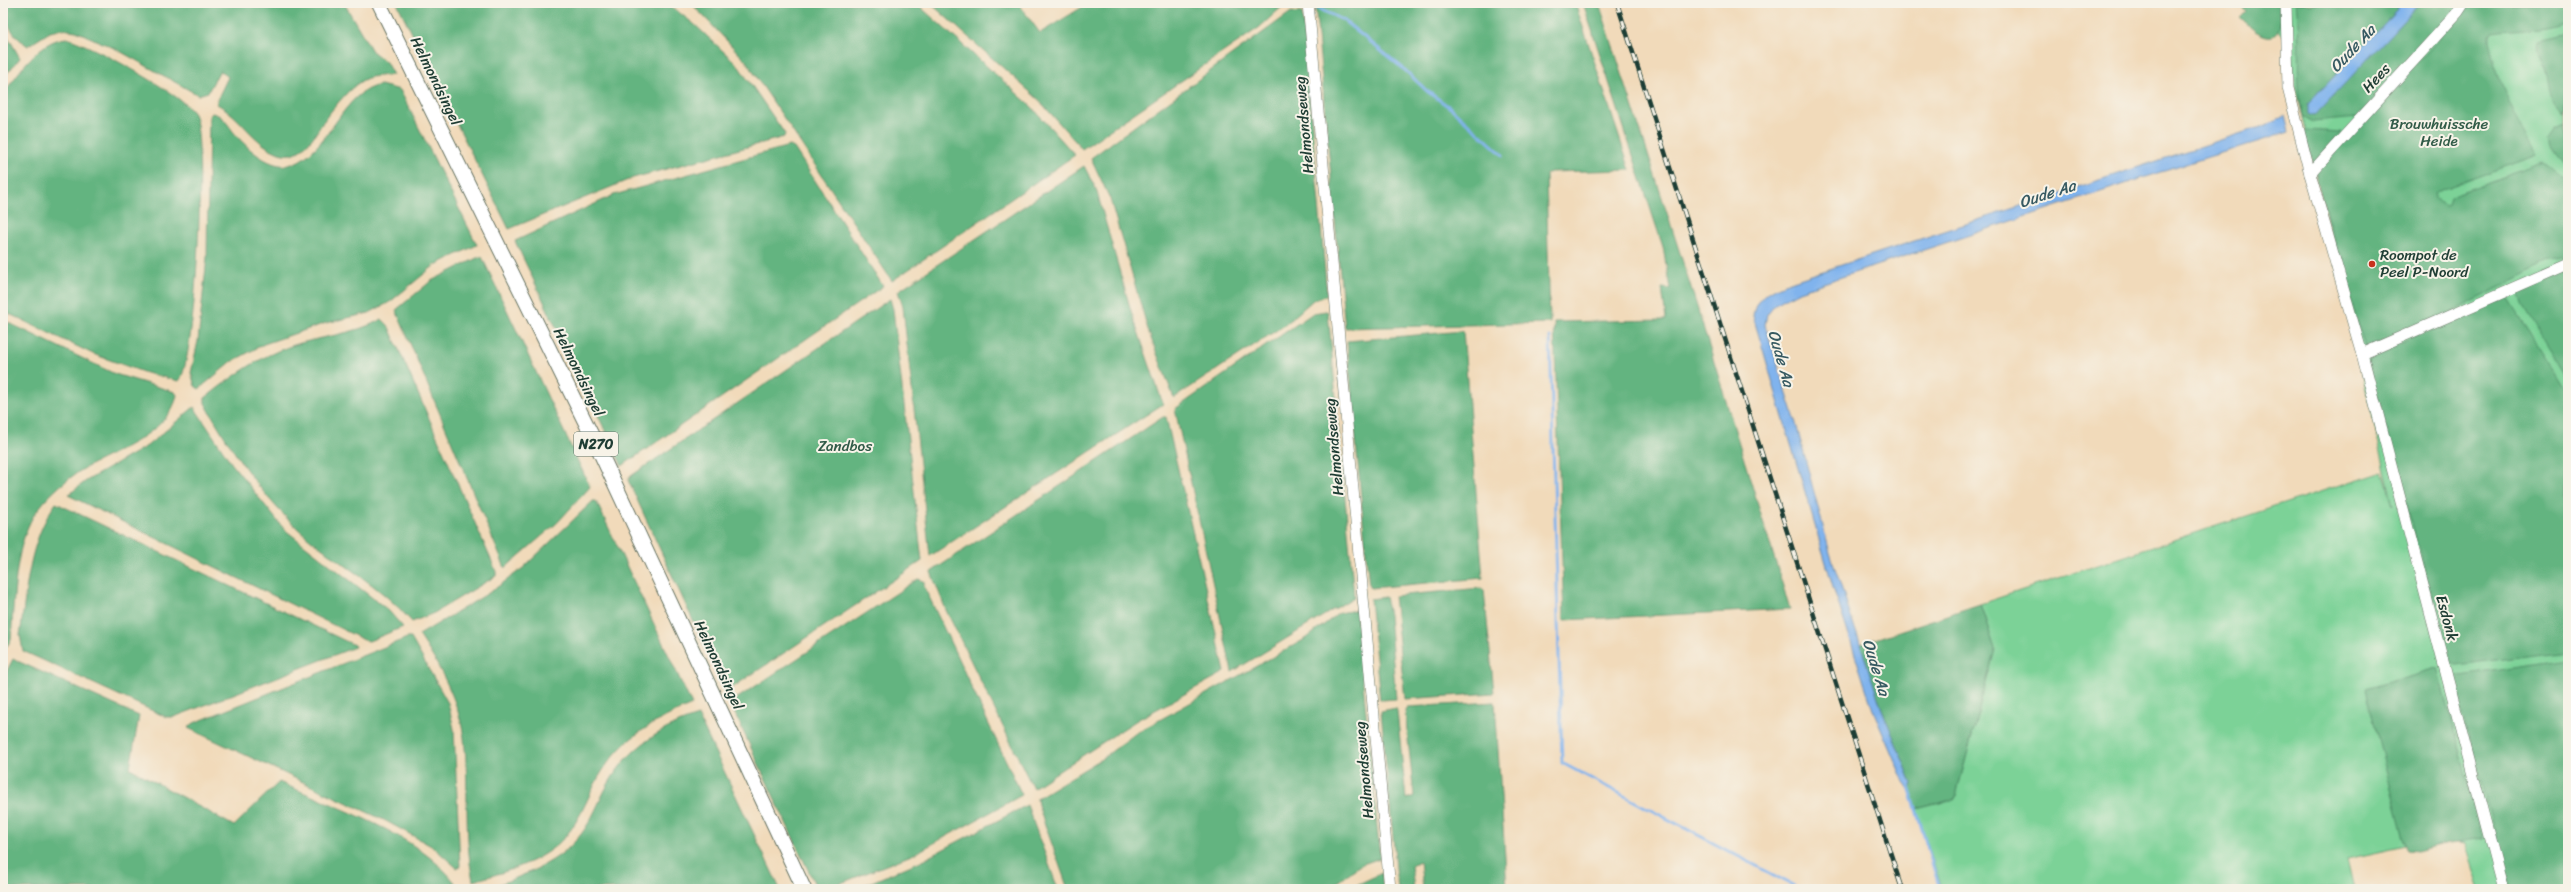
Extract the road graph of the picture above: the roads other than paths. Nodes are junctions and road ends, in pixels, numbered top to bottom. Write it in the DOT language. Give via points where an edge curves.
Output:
graph roads {
  1 [pos="379,3"];
  2 [pos="1308,3"];
  3 [pos="2286,3"];
  4 [pos="2464,3"];
  5 [pos="2310,174"];
  6 [pos="2568,264"];
  7 [pos="2362,354"];
  8 [pos="804,889"];
  9 [pos="1390,889"];
  10 [pos="2504,889"];
  1 -- 8 [label="main road, Helmondsingel / N270" via="600,452"];
  2 -- 9 [label="street, Helmondseweg"];
  3 -- 5 [label="street" via="2288,88"];
  4 -- 5 [label="street, Hees"];
  5 -- 7 [label="street"];
  6 -- 7 [label="street"];
  7 -- 10 [label="street, Esdonk"];
}
